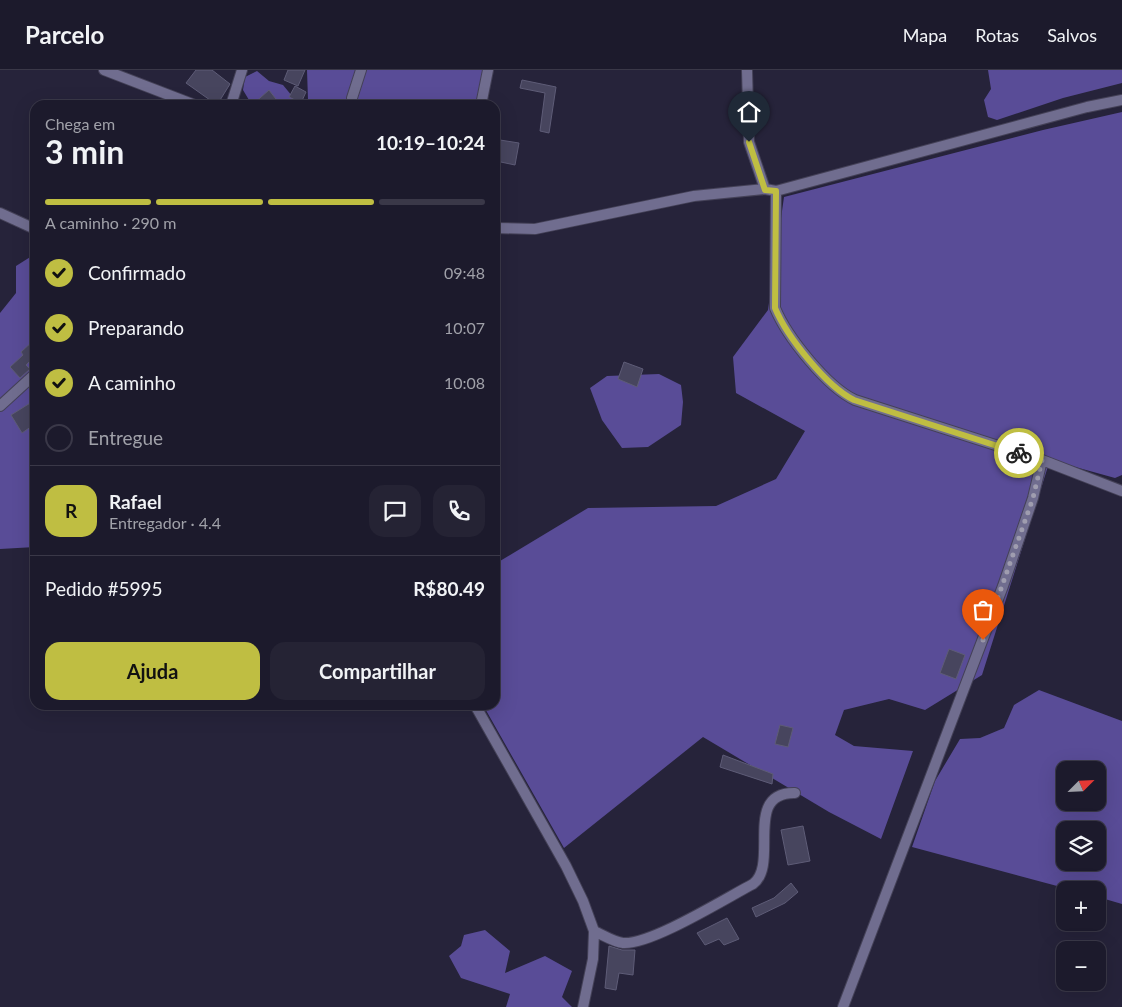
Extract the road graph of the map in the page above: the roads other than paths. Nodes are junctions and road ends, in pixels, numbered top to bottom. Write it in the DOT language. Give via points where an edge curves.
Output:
graph roads {
  1 [pos="104,70"];
  2 [pos="242,70"];
  3 [pos="361,70"];
  4 [pos="488,70"];
  5 [pos="747,70"];
  6 [pos="116,72"];
  7 [pos="352,98"];
  8 [pos="183,100"];
  9 [pos="232,100"];
  10 [pos="482,100"];
  11 [pos="1122,100"];
  12 [pos="765,190"];
  13 [pos="776,191"];
  14 [pos="0,213"];
  15 [pos="30,226"];
  16 [pos="500,228"];
  17 [pos="30,379"];
  18 [pos="0,406"];
  19 [pos="1042,460"];
  20 [pos="1122,491"];
  21 [pos="478,710"];
  22 [pos="795,793"];
  23 [pos="594,931"];
  24 [pos="583,1007"];
  25 [pos="844,1007"];
  1 -- 6 [label="street"];
  2 -- 9 [label="street"];
  3 -- 7 [label="street"];
  4 -- 10 [label="street"];
  5 -- 12 [label="street" via="749,142"];
  6 -- 8 [label="street"];
  11 -- 13 [label="street"];
  12 -- 13 [label="street"];
  12 -- 16 [label="street" via="694,196 535,229"];
  13 -- 19 [label="street" via="775,308 780,320 816,367 841,394"];
  14 -- 15 [label="street"];
  17 -- 18 [label="street"];
  19 -- 20 [label="street"];
  19 -- 25 [label="street" via="1004,586"];
  21 -- 23 [label="street" via="566,866"];
  22 -- 23 [label="street" via="776,795 771,801 759,880 639,941 622,943"];
  23 -- 24 [label="street" via="593,959"];
}
